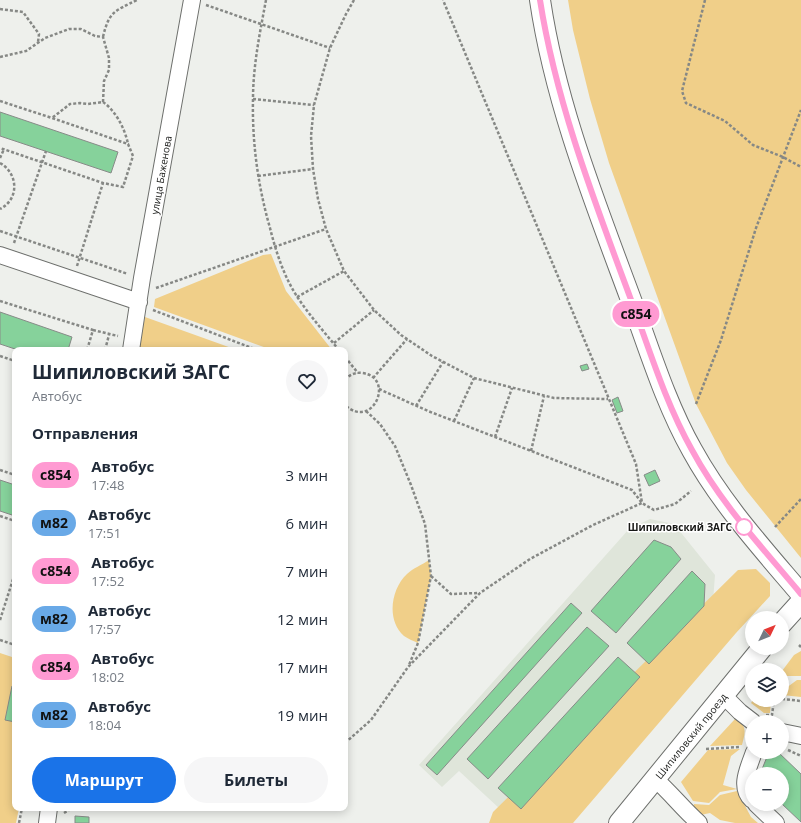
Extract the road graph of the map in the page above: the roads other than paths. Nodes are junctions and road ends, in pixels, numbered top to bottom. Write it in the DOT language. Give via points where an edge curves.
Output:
graph roads {
  1 [pos="189,0"];
  2 [pos="192,0"];
  3 [pos="540,0"];
  4 [pos="5,257"];
  5 [pos="140,293"];
  6 [pos="131,345"];
  7 [pos="801,594"];
  8 [pos="801,602"];
  9 [pos="789,615"];
  10 [pos="756,655"];
  11 [pos="724,696"];
  12 [pos="745,716"];
  13 [pos="789,733"];
  14 [pos="801,736"];
  15 [pos="655,779"];
  16 [pos="49,811"];
  17 [pos="763,811"];
  18 [pos="690,820"];
  19 [pos="47,823"];
  20 [pos="619,823"];
  21 [pos="776,823"];
  1 -- 2 [label="street"];
  2 -- 5 [label="street, улица Баженова"];
  3 -- 7 [label="main road" via="555,73 572,132 602,222 673,411 692,450 719,494 741,524"];
  4 -- 5 [label="street"];
  5 -- 6 [label="street, улица Баженова"];
  8 -- 9 [label="main road"];
  10 -- 11 [label="main road, Шипиловский проезд"];
  11 -- 12 [label="street"];
  11 -- 15 [label="main road, Шипиловский проезд"];
  13 -- 14 [label="street"];
  15 -- 18 [label="street" via="669,790"];
  15 -- 20 [label="main road, Шипиловский проезд"];
  16 -- 19 [label="street"];
  17 -- 21 [label="street"];
}
